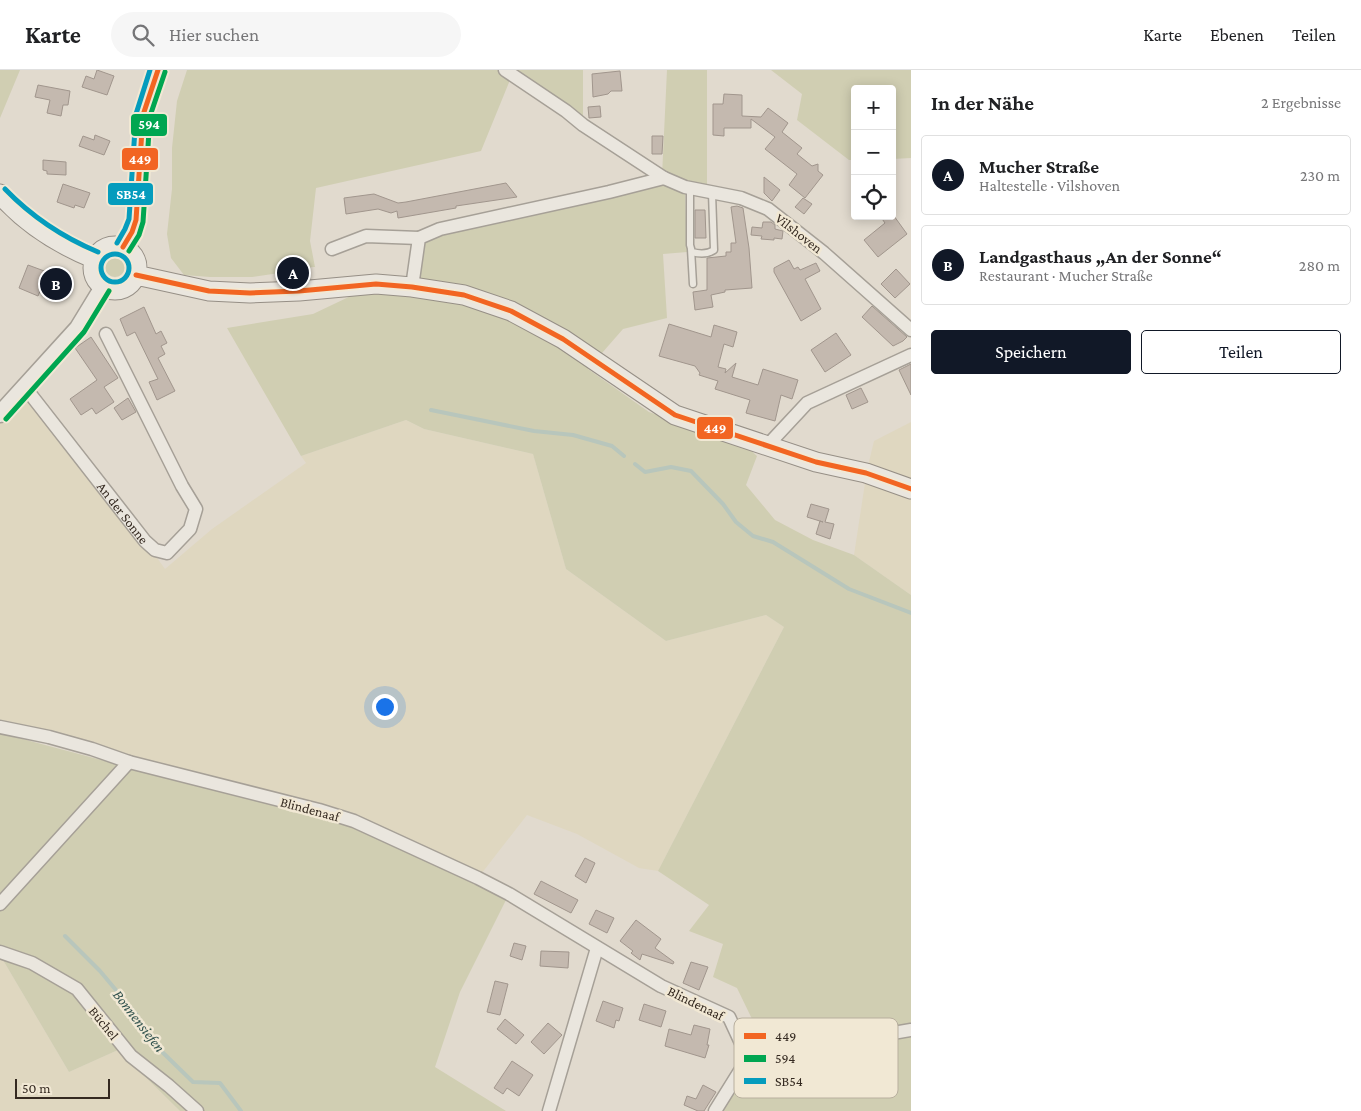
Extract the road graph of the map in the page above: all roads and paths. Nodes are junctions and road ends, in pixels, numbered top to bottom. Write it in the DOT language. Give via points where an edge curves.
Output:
graph roads {
  1 [pos="158,70"];
  2 [pos="505,70"];
  3 [pos="664,178"];
  4 [pos="690,188"];
  5 [pos="712,193"];
  6 [pos="2,200"];
  7 [pos="419,238"];
  8 [pos="124,247"];
  9 [pos="691,248"];
  10 [pos="332,249"];
  11 [pos="94,260"];
  12 [pos="136,276"];
  13 [pos="693,284"];
  14 [pos="103,286"];
  15 [pos="412,287"];
  16 [pos="911,330"];
  17 [pos="106,334"];
  18 [pos="911,355"];
  19 [pos="24,386"];
  20 [pos="0,414"];
  21 [pos="767,446"];
  22 [pos="911,489"];
  23 [pos="0,727"];
  24 [pos="129,762"];
  25 [pos="0,904"];
  26 [pos="597,948"];
  27 [pos="0,952"];
  28 [pos="734,1028"];
  29 [pos="911,1030"];
  30 [pos="898,1032"];
  31 [pos="734,1080"];
  32 [pos="197,1111"];
  33 [pos="549,1111"];
  34 [pos="715,1111"];
  1 -- 8 [label="main road" via="143,115 136,220"];
  2 -- 3 [label="street, Vilshoven"];
  3 -- 4 [label="street, Vilshoven"];
  3 -- 7 [label="street" via="440,229"];
  4 -- 5 [label="street, Vilshoven"];
  4 -- 9 [label="lane"];
  5 -- 9 [label="lane" via="714,250 696,253"];
  5 -- 16 [label="street, Vilshoven" via="741,198 768,209 824,253"];
  6 -- 11 [label="main road" via="39,230"];
  7 -- 10 [label="street" via="366,236"];
  7 -- 15 [label="street"];
  8 -- 11 [label="main road" via="107,247"];
  8 -- 12 [label="main road" via="134,255"];
  9 -- 13 [label="lane"];
  11 -- 14 [label="main road" via="94,274"];
  12 -- 14 [label="main road" via="126,287 118,290"];
  12 -- 15 [label="main road" via="209,291 250,293 376,284"];
  14 -- 19 [label="street" via="78,328"];
  15 -- 21 [label="main road" via="464,295 511,311 563,339 675,415"];
  17 -- 19 [label="street, An der Sonne" via="196,509 190,528 167,553 155,550 145,541"];
  18 -- 21 [label="street" via="807,403"];
  19 -- 20 [label="street"];
  21 -- 22 [label="main road"];
  23 -- 24 [label="street, Blindenaaf" via="75,744"];
  24 -- 25 [label="street"];
  24 -- 26 [label="street, Blindenaaf" via="354,821 478,878"];
  26 -- 28 [label="street, Blindenaaf" via="661,986 729,1017"];
  26 -- 33 [label="street"];
  27 -- 32 [label="street, Büchel" via="32,963 77,989 131,1056"];
  29 -- 30 [label="street"];
  31 -- 34 [label="street"];
}
